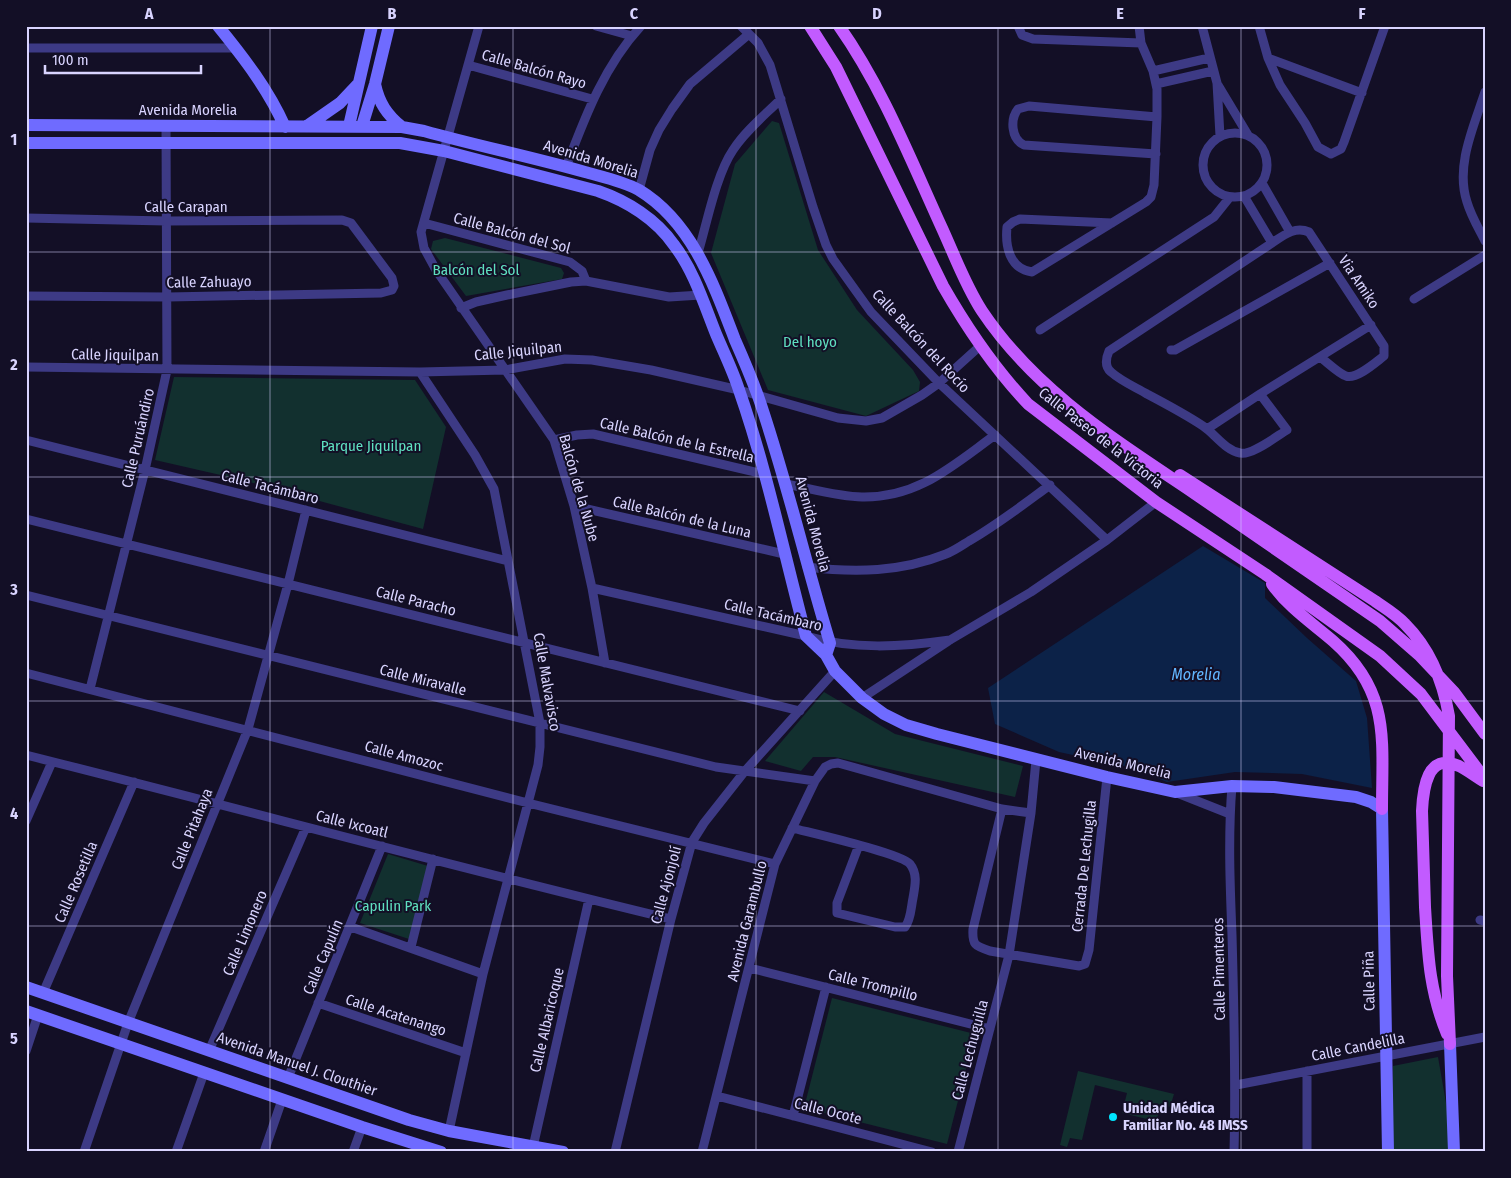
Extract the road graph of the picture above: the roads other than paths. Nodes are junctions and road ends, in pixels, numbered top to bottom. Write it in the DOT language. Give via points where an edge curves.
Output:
graph roads {
  1 [pos="218,26"];
  2 [pos="372,26"];
  3 [pos="389,26"];
  4 [pos="479,26"];
  5 [pos="596,26"];
  6 [pos="641,26"];
  7 [pos="741,26"];
  8 [pos="810,26"];
  9 [pos="839,26"];
  10 [pos="1018,26"];
  11 [pos="1139,26"];
  12 [pos="1202,26"];
  13 [pos="1259,26"];
  14 [pos="1385,26"];
  15 [pos="749,34"];
  16 [pos="632,36"];
  17 [pos="1141,43"];
  18 [pos="26,48"];
  19 [pos="236,48"];
  20 [pos="1209,58"];
  21 [pos="1268,58"];
  22 [pos="468,65"];
  23 [pos="1153,71"];
  24 [pos="1213,71"];
  25 [pos="359,83"];
  26 [pos="1217,83"];
  27 [pos="375,84"];
  28 [pos="1156,84"];
  29 [pos="1485,92"];
  30 [pos="1362,93"];
  31 [pos="781,99"];
  32 [pos="592,100"];
  33 [pos="1157,117"];
  34 [pos="26,125"];
  35 [pos="166,126"];
  36 [pos="284,126"];
  37 [pos="306,126"];
  38 [pos="349,126"];
  39 [pos="362,126"];
  40 [pos="402,127"];
  41 [pos="1248,135"];
  42 [pos="1220,136"];
  43 [pos="447,137"];
  44 [pos="26,143"];
  45 [pos="166,143"];
  46 [pos="444,151"];
  47 [pos="1156,154"];
  48 [pos="566,167"];
  49 [pos="1262,183"];
  50 [pos="639,190"];
  51 [pos="1230,196"];
  52 [pos="1244,196"];
  53 [pos="26,218"];
  54 [pos="166,221"];
  55 [pos="424,223"];
  56 [pos="1112,223"];
  57 [pos="1290,232"];
  58 [pos="1485,242"];
  59 [pos="1272,243"];
  60 [pos="698,253"];
  61 [pos="1485,255"];
  62 [pos="1330,263"];
  63 [pos="586,281"];
  64 [pos="392,290"];
  65 [pos="701,295"];
  66 [pos="26,296"];
  67 [pos="168,297"];
  68 [pos="1414,299"];
  69 [pos="461,308"];
  70 [pos="1371,325"];
  71 [pos="1040,330"];
  72 [pos="980,346"];
  73 [pos="1171,350"];
  74 [pos="1320,357"];
  75 [pos="26,367"];
  76 [pos="167,370"];
  77 [pos="505,370"];
  78 [pos="420,372"];
  79 [pos="939,383"];
  80 [pos="739,390"];
  81 [pos="1260,394"];
  82 [pos="757,395"];
  83 [pos="1207,429"];
  84 [pos="1106,434"];
  85 [pos="995,435"];
  86 [pos="26,440"];
  87 [pos="554,440"];
  88 [pos="145,470"];
  89 [pos="764,474"];
  90 [pos="786,484"];
  91 [pos="1050,485"];
  92 [pos="1156,502"];
  93 [pos="574,506"];
  94 [pos="306,510"];
  95 [pos="26,519"];
  96 [pos="1107,540"];
  97 [pos="127,544"];
  98 [pos="784,554"];
  99 [pos="508,561"];
  100 [pos="807,567"];
  101 [pos="1265,574"];
  102 [pos="288,584"];
  103 [pos="592,588"];
  104 [pos="26,595"];
  105 [pos="109,616"];
  106 [pos="806,636"];
  107 [pos="950,640"];
  108 [pos="523,642"];
  109 [pos="828,649"];
  110 [pos="269,656"];
  111 [pos="605,663"];
  112 [pos="835,671"];
  113 [pos="26,673"];
  114 [pos="90,690"];
  115 [pos="862,698"];
  116 [pos="800,711"];
  117 [pos="540,723"];
  118 [pos="248,730"];
  119 [pos="1485,734"];
  120 [pos="26,756"];
  121 [pos="1036,760"];
  122 [pos="52,762"];
  123 [pos="745,771"];
  124 [pos="1107,777"];
  125 [pos="1485,780"];
  126 [pos="815,781"];
  127 [pos="134,782"];
  128 [pos="1232,786"];
  129 [pos="1175,792"];
  130 [pos="217,803"];
  131 [pos="528,803"];
  132 [pos="1002,809"];
  133 [pos="1382,809"];
  134 [pos="1031,813"];
  135 [pos="1230,814"];
  136 [pos="26,821"];
  137 [pos="306,827"];
  138 [pos="792,828"];
  139 [pos="692,842"];
  140 [pos="859,845"];
  141 [pos="382,846"];
  142 [pos="433,859"];
  143 [pos="775,864"];
  144 [pos="507,878"];
  145 [pos="589,899"];
  146 [pos="671,919"];
  147 [pos="350,926"];
  148 [pos="411,947"];
  149 [pos="1009,955"];
  150 [pos="750,968"];
  151 [pos="484,974"];
  152 [pos="26,987"];
  153 [pos="826,987"];
  154 [pos="43,993"];
  155 [pos="318,1003"];
  156 [pos="32,1013"];
  157 [pos="128,1022"];
  158 [pos="990,1029"];
  159 [pos="1485,1037"];
  160 [pos="120,1044"];
  161 [pos="1450,1044"];
  162 [pos="26,1051"];
  163 [pos="209,1051"];
  164 [pos="466,1052"];
  165 [pos="1387,1056"];
  166 [pos="1307,1071"];
  167 [pos="204,1073"];
  168 [pos="288,1078"];
  169 [pos="1236,1085"];
  170 [pos="717,1096"];
  171 [pos="282,1100"];
  172 [pos="793,1116"];
  173 [pos="362,1127"];
  174 [pos="449,1131"];
  175 [pos="532,1147"];
  176 [pos="84,1152"];
  177 [pos="176,1152"];
  178 [pos="264,1152"];
  179 [pos="353,1152"];
  180 [pos="441,1152"];
  181 [pos="563,1152"];
  182 [pos="615,1152"];
  183 [pos="702,1152"];
  184 [pos="932,1152"];
  185 [pos="958,1152"];
  186 [pos="1234,1152"];
  187 [pos="1307,1152"];
  188 [pos="1388,1152"];
  189 [pos="1454,1152"];
  1 -- 19 [label="main road"];
  2 -- 25 [label="main road"];
  3 -- 27 [label="main road"];
  4 -- 22 [label="street, Balcón de la Nube"];
  5 -- 16 [label="street"];
  6 -- 16 [label="street"];
  7 -- 15 [label="street, Calle Balcón del Rocío"];
  8 -- 72 [label="main road, Calle Paseo de la Victoria" via="836,67 943,286"];
  9 -- 84 [label="main road, Calle Paseo de la Victoria" via="854,47 890,116 970,292 994,329 1057,395"];
  10 -- 17 [label="street" via="1022,34 1033,39"];
  11 -- 17 [label="street"];
  12 -- 20 [label="street"];
  13 -- 21 [label="street"];
  14 -- 30 [label="street"];
  15 -- 31 [label="street, Calle Balcón del Rocío" via="765,53"];
  15 -- 50 [label="street" via="690,84 672,108 650,150"];
  16 -- 32 [label="street"];
  17 -- 23 [label="street"];
  18 -- 19 [label="street"];
  19 -- 36 [label="main road" via="265,87"];
  20 -- 23 [label="street"];
  20 -- 24 [label="street"];
  21 -- 30 [label="street"];
  21 -- 30 [label="street" via="1280,85 1318,147 1325,152 1331,154 1341,149"];
  22 -- 32 [label="street, Calle Balcón Rayo"];
  22 -- 43 [label="street, Balcón de la Nube"];
  23 -- 28 [label="street"];
  24 -- 26 [label="street"];
  24 -- 28 [label="street"];
  25 -- 37 [label="main road" via="340,103"];
  25 -- 38 [label="main road"];
  26 -- 41 [label="street"];
  26 -- 42 [label="street"];
  27 -- 39 [label="main road"];
  27 -- 40 [label="main road" via="384,108"];
  28 -- 33 [label="street"];
  29 -- 58 [label="street" via="1465,155 1464,180 1467,201"];
  31 -- 60 [label="street" via="733,149 724,167"];
  31 -- 79 [label="street, Calle Balcón del Rocío" via="813,207 833,260 871,312"];
  32 -- 48 [label="street"];
  33 -- 47 [label="street"];
  33 -- 47 [label="street" via="1029,106 1018,109 1014,117 1014,135 1024,145"];
  34 -- 35 [label="main road, Avenida Morelia"];
  35 -- 36 [label="main road, Avenida Morelia"];
  35 -- 45 [label="street, Calle Puruándiro"];
  36 -- 37 [label="main road, Avenida Morelia"];
  37 -- 38 [label="main road, Avenida Morelia"];
  38 -- 39 [label="main road, Avenida Morelia"];
  39 -- 40 [label="main road, Avenida Morelia"];
  40 -- 43 [label="main road, Avenida Morelia"];
  41 -- 42 [label="street" via="1234,132"];
  41 -- 49 [label="street" via="1260,143 1267,156 1267,170"];
  42 -- 51 [label="street" via="1209,146 1203,166 1211,186"];
  43 -- 46 [label="street, Balcón de la Nube"];
  43 -- 48 [label="main road, Avenida Morelia"];
  44 -- 45 [label="main road, Avenida Morelia"];
  45 -- 46 [label="main road, Avenida Morelia" via="400,143"];
  45 -- 54 [label="street, Calle Puruándiro"];
  46 -- 55 [label="street, Balcón de la Nube"];
  46 -- 65 [label="main road, Avenida Morelia" via="615,197 664,232 686,263"];
  47 -- 56 [label="street" via="1151,197"];
  48 -- 50 [label="main road, Avenida Morelia"];
  49 -- 52 [label="street"];
  49 -- 57 [label="street"];
  50 -- 60 [label="main road, Avenida Morelia" via="678,224"];
  51 -- 52 [label="street"];
  51 -- 71 [label="street" via="1214,217"];
  52 -- 59 [label="street"];
  53 -- 54 [label="street, Calle Carapan"];
  54 -- 64 [label="street, Calle Carapan" via="346,221 351,223 392,278"];
  54 -- 67 [label="street, Calle Puruándiro"];
  55 -- 63 [label="street, Calle Balcón del Sol" via="570,262 582,271"];
  55 -- 69 [label="street, Balcón de la Nube" via="421,232 424,248"];
  56 -- 56 [label="street" via="1020,219 1007,227 1007,245 1016,265 1032,272"];
  57 -- 59 [label="street"];
  57 -- 62 [label="street, Via Amiko" via="1309,232"];
  59 -- 83 [label="street" via="1109,351 1106,357 1109,371"];
  60 -- 82 [label="main road, Avenida Morelia"];
  61 -- 68 [label="street"];
  62 -- 70 [label="street, Via Amiko"];
  62 -- 73 [label="street"];
  63 -- 65 [label="street" via="669,296"];
  63 -- 69 [label="street" via="507,295"];
  64 -- 67 [label="street, Calle Zahuayo" via="381,293"];
  65 -- 80 [label="main road, Avenida Morelia"];
  66 -- 67 [label="street, Calle Zahuayo"];
  67 -- 76 [label="street, Calle Puruándiro"];
  69 -- 77 [label="street, Balcón de la Nube"];
  70 -- 74 [label="street"];
  70 -- 74 [label="street, Via Amiko" via="1384,346 1384,356 1358,375 1346,376"];
  72 -- 79 [label="street, Calle Jiquilpan"];
  72 -- 92 [label="main road, Calle Paseo de la Victoria" via="1028,404"];
  74 -- 81 [label="street"];
  75 -- 76 [label="street, Calle Jiquilpan"];
  76 -- 78 [label="street, Calle Jiquilpan"];
  76 -- 88 [label="street, Calle Puruándiro"];
  77 -- 78 [label="street, Calle Jiquilpan"];
  77 -- 80 [label="street, Calle Jiquilpan" via="565,360 592,360"];
  77 -- 87 [label="street, Balcón de la Nube"];
  78 -- 99 [label="street, Calle Malvavisco" via="494,489"];
  79 -- 82 [label="street, Calle Jiquilpan" via="882,418 866,421 838,418"];
  79 -- 85 [label="street, Calle Balcón del Rocío"];
  80 -- 82 [label="street, Calle Jiquilpan"];
  80 -- 89 [label="main road, Avenida Morelia"];
  81 -- 83 [label="street"];
  81 -- 83 [label="street" via="1287,430 1242,454 1232,450"];
  82 -- 90 [label="main road, Avenida Morelia"];
  84 -- 119 [label="main road, Calle Paseo de la Victoria" via="1380,621 1454,692"];
  84 -- 161 [label="main road" via="1195,484 1366,596 1404,623 1436,667 1449,716 1447,976"];
  85 -- 90 [label="street" via="934,478 912,490 888,496 860,497"];
  85 -- 91 [label="street, Calle Balcón del Rocío"];
  86 -- 88 [label="street, Calle Tacámbaro"];
  87 -- 89 [label="street, Calle Balcón de la Estrella" via="592,434"];
  87 -- 93 [label="street, Balcón de la Nube"];
  88 -- 94 [label="street, Calle Tacámbaro"];
  88 -- 97 [label="street, Calle Puruándiro"];
  89 -- 98 [label="main road, Avenida Morelia"];
  90 -- 100 [label="main road, Avenida Morelia"];
  91 -- 96 [label="street, Calle Balcón del Rocío"];
  91 -- 100 [label="street" via="948,554 918,564 876,571"];
  92 -- 96 [label="street, Calle Tacámbaro"];
  92 -- 101 [label="main road, Calle Paseo de la Victoria"];
  93 -- 98 [label="street, Calle Balcón de la Luna"];
  93 -- 103 [label="street, Balcón de la Nube"];
  94 -- 99 [label="street, Calle Tacámbaro"];
  94 -- 102 [label="street, Calle Pitahaya"];
  95 -- 97 [label="street, Calle Paracho"];
  96 -- 107 [label="street, Calle Tacámbaro" via="1031,592"];
  97 -- 102 [label="street, Calle Paracho"];
  97 -- 105 [label="street, Calle Puruándiro"];
  98 -- 106 [label="main road, Avenida Morelia"];
  99 -- 108 [label="street, Calle Malvavisco"];
  100 -- 109 [label="main road, Avenida Morelia"];
  101 -- 125 [label="main road, Calle Paseo de la Victoria" via="1380,656 1421,694"];
  101 -- 133 [label="main road" via="1286,602 1342,649 1368,682 1380,719"];
  102 -- 108 [label="street, Calle Paracho"];
  102 -- 110 [label="street, Calle Pitahaya"];
  103 -- 106 [label="street, Calle Tacámbaro"];
  103 -- 111 [label="street, Balcón de la Nube"];
  104 -- 105 [label="street, Calle Miravalle"];
  105 -- 110 [label="street, Calle Miravalle"];
  105 -- 114 [label="street, Calle Puruándiro"];
  106 -- 109 [label="main road, Avenida Morelia"];
  107 -- 109 [label="street, Calle Tacámbaro"];
  107 -- 115 [label="street, Calle Tacámbaro"];
  108 -- 111 [label="street, Calle Paracho"];
  108 -- 117 [label="street, Calle Malvavisco"];
  109 -- 112 [label="main road, Avenida Morelia"];
  110 -- 117 [label="street, Calle Miravalle"];
  110 -- 118 [label="street, Calle Pitahaya"];
  111 -- 116 [label="street, Calle Paracho"];
  112 -- 115 [label="main road, Avenida Morelia"];
  112 -- 116 [label="street, Calle Ajonjolí"];
  113 -- 114 [label="street, Calle Amozoc"];
  114 -- 118 [label="street, Calle Amozoc"];
  115 -- 121 [label="main road, Avenida Morelia" via="906,725"];
  116 -- 123 [label="street, Calle Ajonjolí"];
  117 -- 123 [label="street, Calle Miravalle" via="716,767"];
  117 -- 131 [label="street, Calle Malvavisco" via="538,765"];
  118 -- 130 [label="street, Calle Pitahaya"];
  118 -- 131 [label="street, Calle Amozoc"];
  120 -- 122 [label="street, Calle Ixcoatl"];
  121 -- 124 [label="main road, Avenida Morelia"];
  121 -- 134 [label="street, Calle Lechuguilla"];
  122 -- 127 [label="street, Calle Ixcoatl"];
  122 -- 136 [label="street"];
  123 -- 126 [label="street, Calle Miravalle"];
  123 -- 139 [label="street, Calle Ajonjolí"];
  124 -- 129 [label="main road, Avenida Morelia"];
  124 -- 149 [label="street, Cerrada De Lechugilla" via="1085,964 1079,966"];
  125 -- 161 [label="main road" via="1457,765 1444,763 1427,776 1423,790 1429,964 1437,1010"];
  126 -- 132 [label="street, Avenida Garambullo" via="825,767 838,763"];
  126 -- 138 [label="street, Avenida Garambullo"];
  127 -- 130 [label="street, Calle Ixcoatl"];
  127 -- 154 [label="street, Calle Rosetilla"];
  128 -- 129 [label="main road, Avenida Morelia"];
  128 -- 133 [label="main road, Avenida Morelia" via="1274,787 1356,797"];
  128 -- 135 [label="street, Calle Pimenteros"];
  129 -- 135 [label="street"];
  130 -- 137 [label="street, Calle Ixcoatl"];
  130 -- 157 [label="street, Calle Pitahaya"];
  131 -- 139 [label="street, Calle Amozoc"];
  131 -- 144 [label="street, Calle Malvavisco"];
  132 -- 134 [label="street, Avenida Garambullo"];
  132 -- 149 [label="street" via="973,937 977,947"];
  133 -- 165 [label="main road, Calle Piña"];
  134 -- 149 [label="street, Calle Lechuguilla"];
  135 -- 169 [label="street, Calle Pimenteros"];
  137 -- 141 [label="street, Calle Ixcoatl"];
  137 -- 163 [label="street, Calle Limonero"];
  138 -- 140 [label="street"];
  138 -- 143 [label="street, Avenida Garambullo"];
  139 -- 143 [label="street, Calle Amozoc"];
  139 -- 146 [label="street, Calle Ajonjolí"];
  140 -- 140 [label="street" via="900,858 912,867 915,884 909,919 904,927 837,913 836,903"];
  141 -- 142 [label="street, Calle Ixcoatl"];
  141 -- 147 [label="street, Calle Capulín"];
  142 -- 144 [label="street, Calle Ixcoatl"];
  142 -- 148 [label="street"];
  143 -- 150 [label="street, Avenida Garambullo"];
  144 -- 145 [label="street, Calle Ixcoatl"];
  144 -- 151 [label="street, Calle Malvavisco"];
  145 -- 146 [label="street, Calle Ixcoatl"];
  145 -- 175 [label="street, Calle Albaricoque"];
  146 -- 182 [label="street, Calle Ajonjolí"];
  147 -- 148 [label="street"];
  147 -- 155 [label="street, Calle Capulín"];
  148 -- 151 [label="street"];
  149 -- 158 [label="street, Calle Lechuguilla"];
  150 -- 153 [label="street, Calle Trompillo"];
  150 -- 170 [label="street, Avenida Garambullo"];
  151 -- 164 [label="street, Calle Malvavisco"];
  152 -- 154 [label="main road, Avenida Manuel J. Clouthier"];
  153 -- 158 [label="street, Calle Trompillo"];
  153 -- 172 [label="street"];
  154 -- 157 [label="main road, Avenida Manuel J. Clouthier"];
  155 -- 164 [label="street, Calle Acatenango"];
  155 -- 168 [label="street, Calle Capulín"];
  156 -- 160 [label="main road"];
  156 -- 162 [label="street"];
  157 -- 160 [label="street, Calle Pitahaya"];
  157 -- 163 [label="main road, Avenida Manuel J. Clouthier"];
  158 -- 185 [label="street, Calle Lechuguilla"];
  159 -- 161 [label="street, Calle Candelilla"];
  160 -- 167 [label="main road"];
  160 -- 176 [label="street, Calle Pitahaya"];
  161 -- 165 [label="street, Calle Candelilla"];
  161 -- 189 [label="main road"];
  163 -- 168 [label="main road, Avenida Manuel J. Clouthier"];
  164 -- 174 [label="street, Calle Malvavisco"];
  165 -- 166 [label="street, Calle Candelilla"];
  165 -- 188 [label="main road, Calle Piña"];
  166 -- 169 [label="street, Calle Candelilla"];
  166 -- 187 [label="street"];
  167 -- 171 [label="main road"];
  167 -- 177 [label="street"];
  168 -- 174 [label="main road, Avenida Manuel J. Clouthier"];
  169 -- 186 [label="street, Calle Pimenteros"];
  170 -- 172 [label="street, Calle Ocote"];
  170 -- 183 [label="street, Avenida Garambullo"];
  171 -- 173 [label="main road"];
  171 -- 178 [label="street"];
  172 -- 184 [label="street, Calle Ocote"];
  173 -- 179 [label="street"];
  173 -- 180 [label="main road"];
  174 -- 175 [label="main road, Avenida Manuel J. Clouthier"];
  175 -- 181 [label="main road, Avenida Manuel J. Clouthier"];
}
